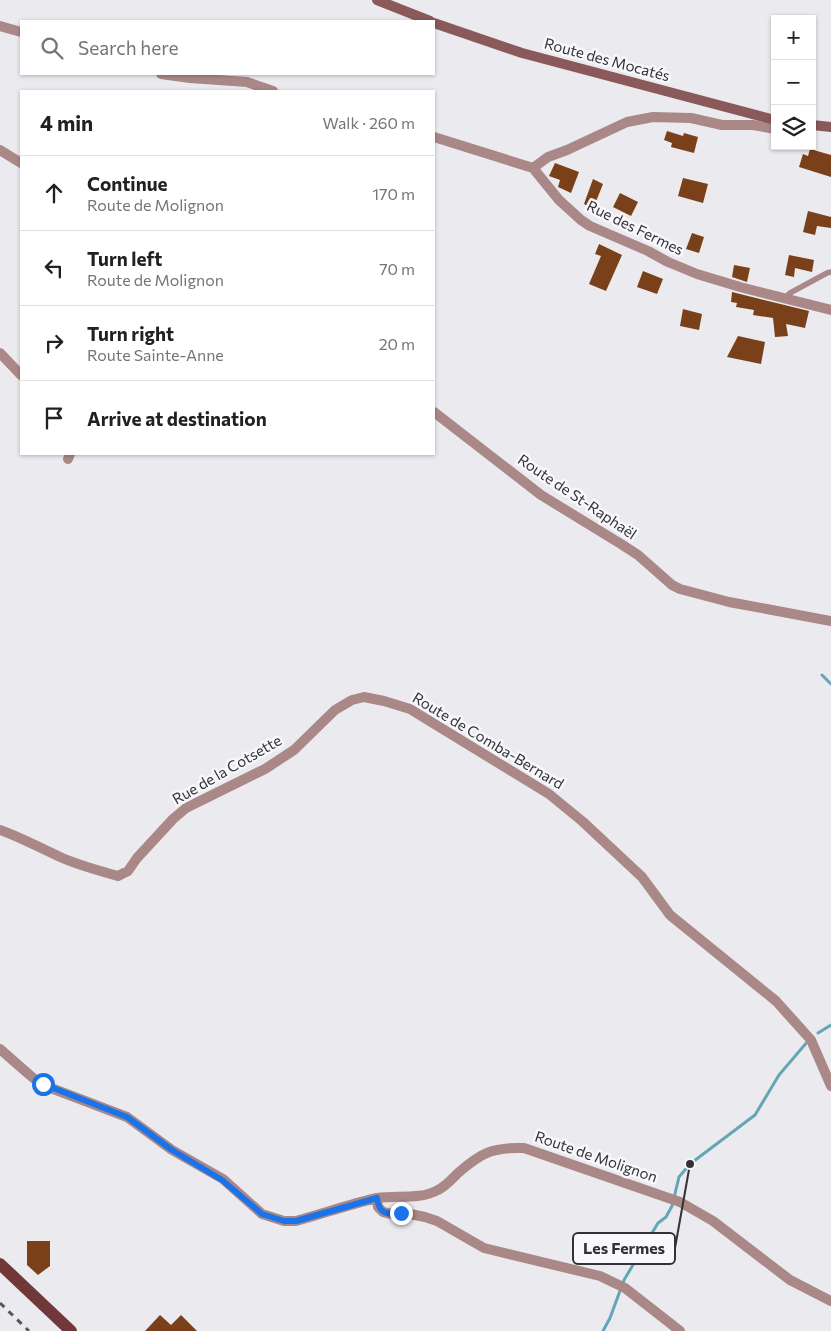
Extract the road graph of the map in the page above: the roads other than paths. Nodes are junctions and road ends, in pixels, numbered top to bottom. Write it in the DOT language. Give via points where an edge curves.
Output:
graph roads {
  1 [pos="377,0"];
  2 [pos="427,20"];
  3 [pos="435,23"];
  4 [pos="0,26"];
  5 [pos="20,32"];
  6 [pos="168,75"];
  7 [pos="270,90"];
  8 [pos="771,119"];
  9 [pos="816,125"];
  10 [pos="831,127"];
  11 [pos="771,128"];
  12 [pos="435,136"];
  13 [pos="0,150"];
  14 [pos="20,162"];
  15 [pos="533,168"];
  16 [pos="831,272"];
  17 [pos="785,298"];
  18 [pos="831,310"];
  19 [pos="0,352"];
  20 [pos="20,374"];
  21 [pos="435,413"];
  22 [pos="831,621"];
  23 [pos="364,697"];
  24 [pos="0,830"];
  25 [pos="0,1048"];
  26 [pos="831,1086"];
  27 [pos="377,1198"];
  28 [pos="0,1264"];
  29 [pos="831,1302"];
  30 [pos="71,1331"];
  31 [pos="680,1331"];
  1 -- 2 [label="street"];
  3 -- 8 [label="street, Route des Mocatés" via="522,53"];
  4 -- 5 [label="street"];
  6 -- 7 [label="street" via="247,82"];
  9 -- 10 [label="street"];
  11 -- 15 [label="street" via="722,125 692,118 653,117 626,122 548,157"];
  12 -- 15 [label="street"];
  13 -- 14 [label="street"];
  15 -- 17 [label="street, Rue des Fermes" via="569,210 590,226 696,274"];
  16 -- 17 [label="lane"];
  17 -- 18 [label="street, Rue des Fermes"];
  19 -- 20 [label="street"];
  21 -- 22 [label="street, Route de St-Raphaël" via="541,495 621,544 680,589 729,602"];
  23 -- 24 [label="street, Rue de la Cotsette" via="335,710 294,750 265,769 186,808 128,871 118,876 85,867"];
  23 -- 26 [label="street, Route de Comba-Bernard" via="410,709 549,794 582,821 642,877 670,915 776,1000 811,1040"];
  25 -- 27 [label="street, Route de Molignon" via="43,1084 127,1117 172,1150 222,1180 262,1214 296,1221"];
  27 -- 29 [label="street, Route de Molignon" via="426,1195 447,1184 475,1158 508,1147 524,1148 680,1202 713,1221 790,1280"];
  27 -- 31 [label="street" via="378,1207 383,1212 425,1217 484,1248 600,1276 621,1286"];
  28 -- 30 [label="main road"];
}
